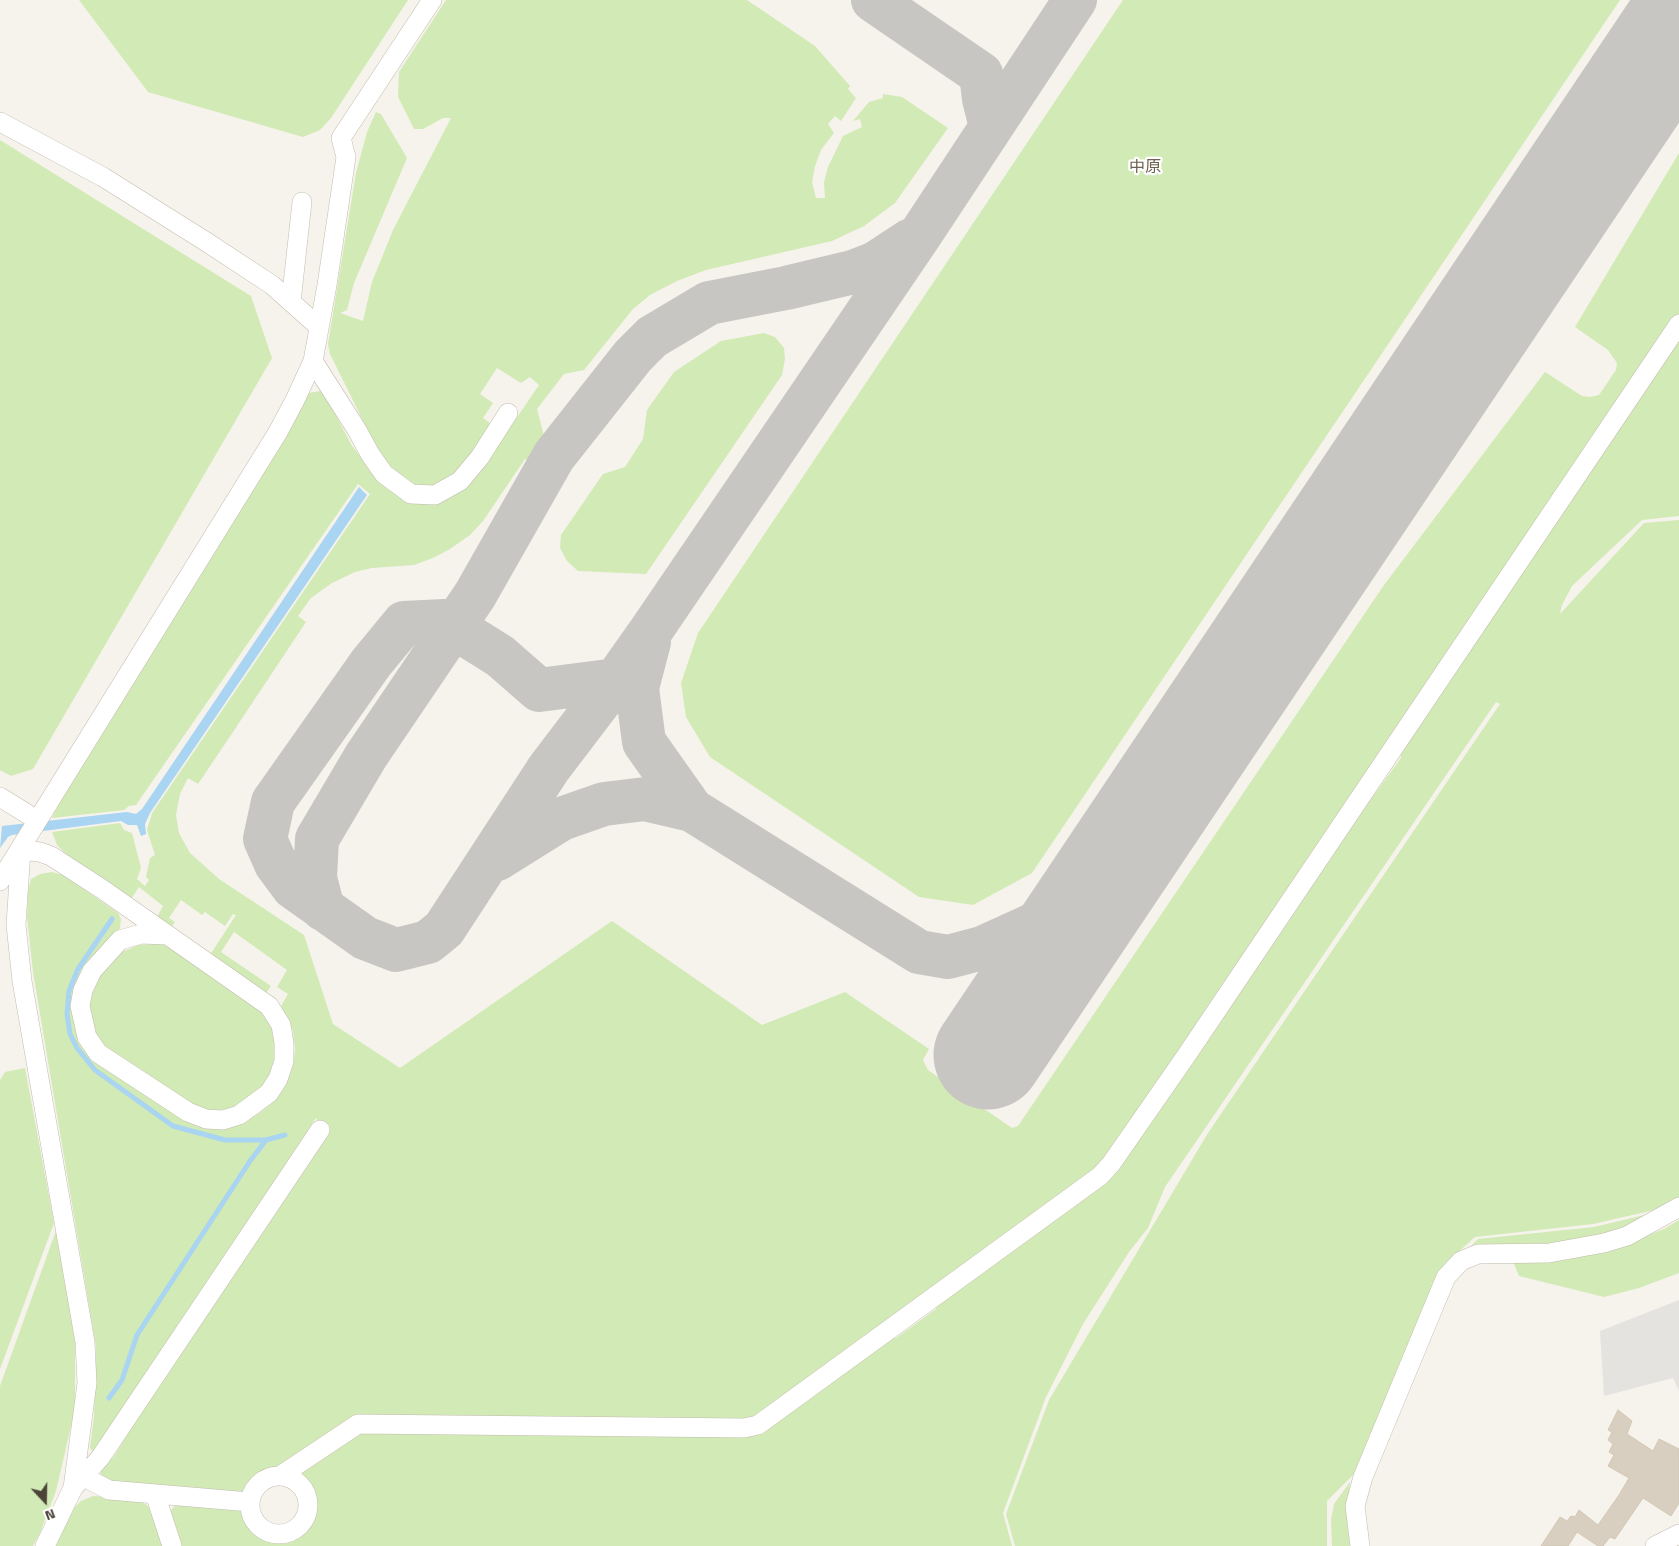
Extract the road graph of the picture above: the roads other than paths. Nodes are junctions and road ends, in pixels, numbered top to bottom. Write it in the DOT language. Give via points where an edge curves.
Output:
graph roads {
  1 [pos="432,0"];
  2 [pos="0,122"];
  3 [pos="302,202"];
  4 [pos="291,302"];
  5 [pos="1679,324"];
  6 [pos="319,327"];
  7 [pos="313,360"];
  8 [pos="508,413"];
  9 [pos="0,798"];
  10 [pos="37,820"];
  11 [pos="24,844"];
  12 [pos="0,881"];
  13 [pos="126,906"];
  14 [pos="166,935"];
  15 [pos="120,940"];
  16 [pos="320,1130"];
  17 [pos="1679,1207"];
  18 [pos="280,1476"];
  19 [pos="79,1482"];
  20 [pos="155,1494"];
  21 [pos="250,1502"];
  22 [pos="1679,1534"];
  23 [pos="45,1546"];
  24 [pos="172,1546"];
  25 [pos="1360,1546"];
  26 [pos="1655,1546"];
  1 -- 6 [label="street" via="341,138 346,157"];
  2 -- 4 [label="street" via="111,182 272,285"];
  3 -- 4 [label="street"];
  4 -- 6 [label="street"];
  5 -- 18 [label="street" via="1180,1064 1100,1176 758,1425 744,1428 358,1424"];
  6 -- 7 [label="street"];
  7 -- 8 [label="street" via="374,461 384,474 411,494 435,495 460,481"];
  7 -- 10 [label="street" via="278,432"];
  9 -- 10 [label="street"];
  10 -- 11 [label="street"];
  11 -- 12 [label="street"];
  11 -- 13 [label="street" via="51,856"];
  11 -- 19 [label="street" via="16,925 22,981 85,1342 86,1382"];
  13 -- 14 [label="street"];
  13 -- 15 [label="street" via="128,926"];
  14 -- 15 [label="street" via="141,934"];
  14 -- 15 [label="street" via="269,1006 281,1025 284,1061 278,1079 269,1093 239,1115 224,1120 206,1119 188,1112 98,1053 87,1037 80,1006 83,990 92,971"];
  16 -- 19 [label="street" via="104,1453"];
  17 -- 25 [label="street" via="1627,1236 1604,1243 1549,1253 1478,1254 1461,1261 1446,1277 1363,1477 1356,1506"];
  18 -- 21 [label="street" via="262,1481 255,1488"];
  18 -- 21 [label="street" via="297,1482 307,1498 306,1516 300,1524 284,1534 274,1534 257,1524"];
  19 -- 20 [label="street" via="109,1490"];
  19 -- 23 [label="street"];
  20 -- 21 [label="street"];
  20 -- 24 [label="street"];
  22 -- 26 [label="street"];
}
